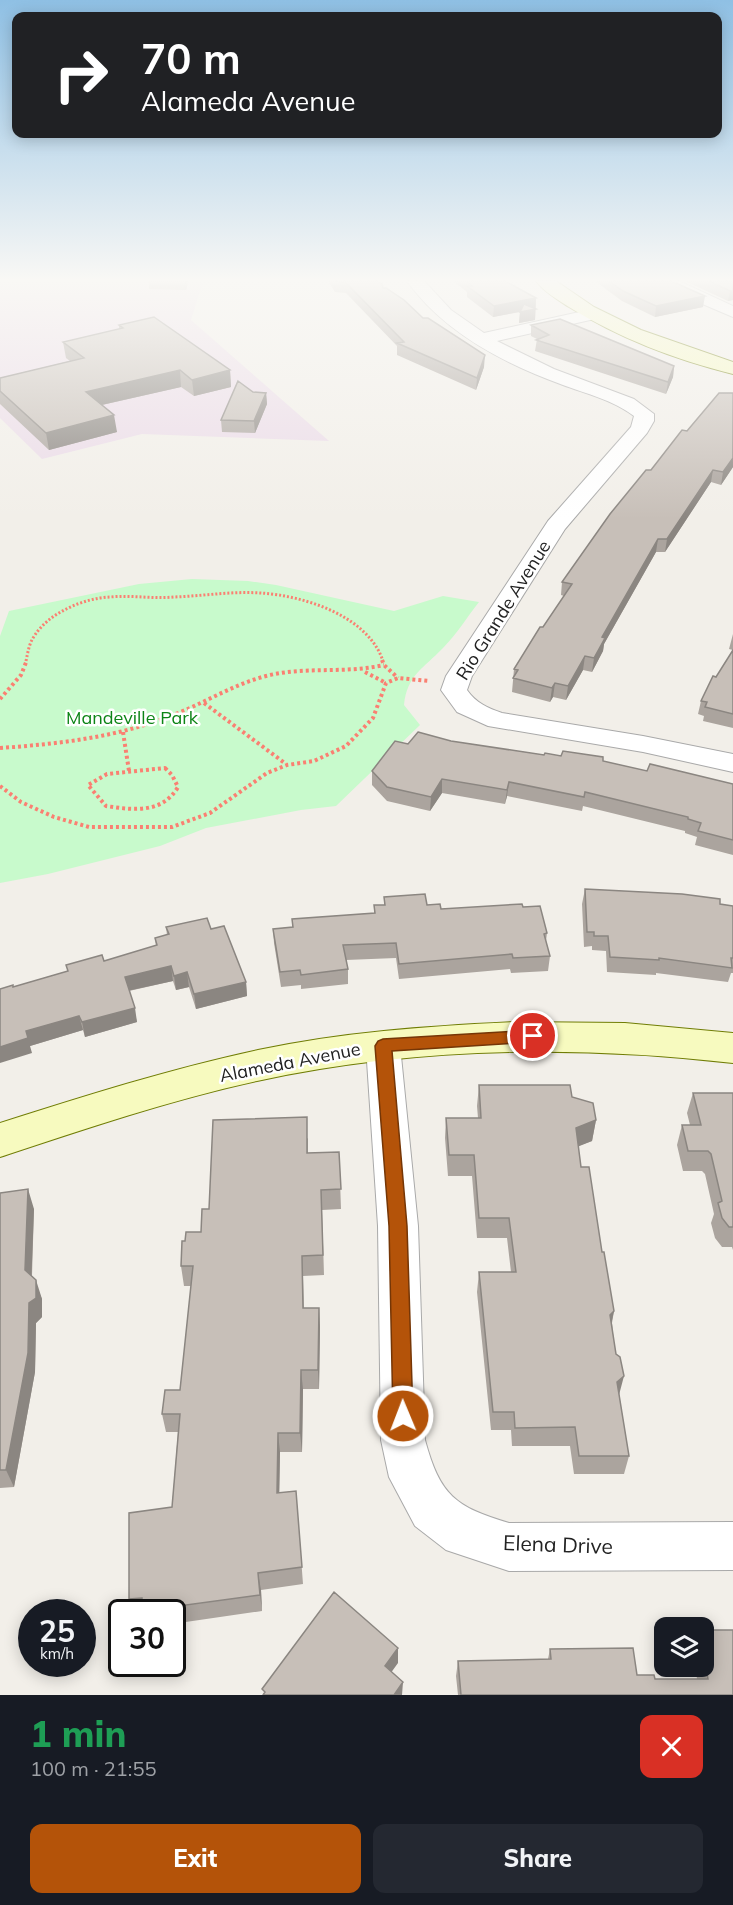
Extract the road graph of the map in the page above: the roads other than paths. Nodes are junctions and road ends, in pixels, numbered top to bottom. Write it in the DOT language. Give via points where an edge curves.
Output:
graph roads {
  1 [pos="519,360"];
  2 [pos="709,360"];
  3 [pos="733,368"];
  4 [pos="733,763"];
  5 [pos="383,1046"];
  6 [pos="733,1048"];
  7 [pos="0,1140"];
  8 [pos="733,1546"];
  1 -- 4 [label="street, Rio Grande Avenue" via="626,403 644,414 644,422 556,526 459,676 454,690 461,703 497,720"];
  2 -- 3 [label="street"];
  5 -- 6 [label="street, Alameda Avenue" via="533,1036 678,1040"];
  5 -- 7 [label="street, Alameda Avenue" via="296,1058 161,1089"];
  5 -- 8 [label="street, Elena Drive" via="398,1226 403,1440 412,1477 431,1510 463,1533 509,1547"];
}
